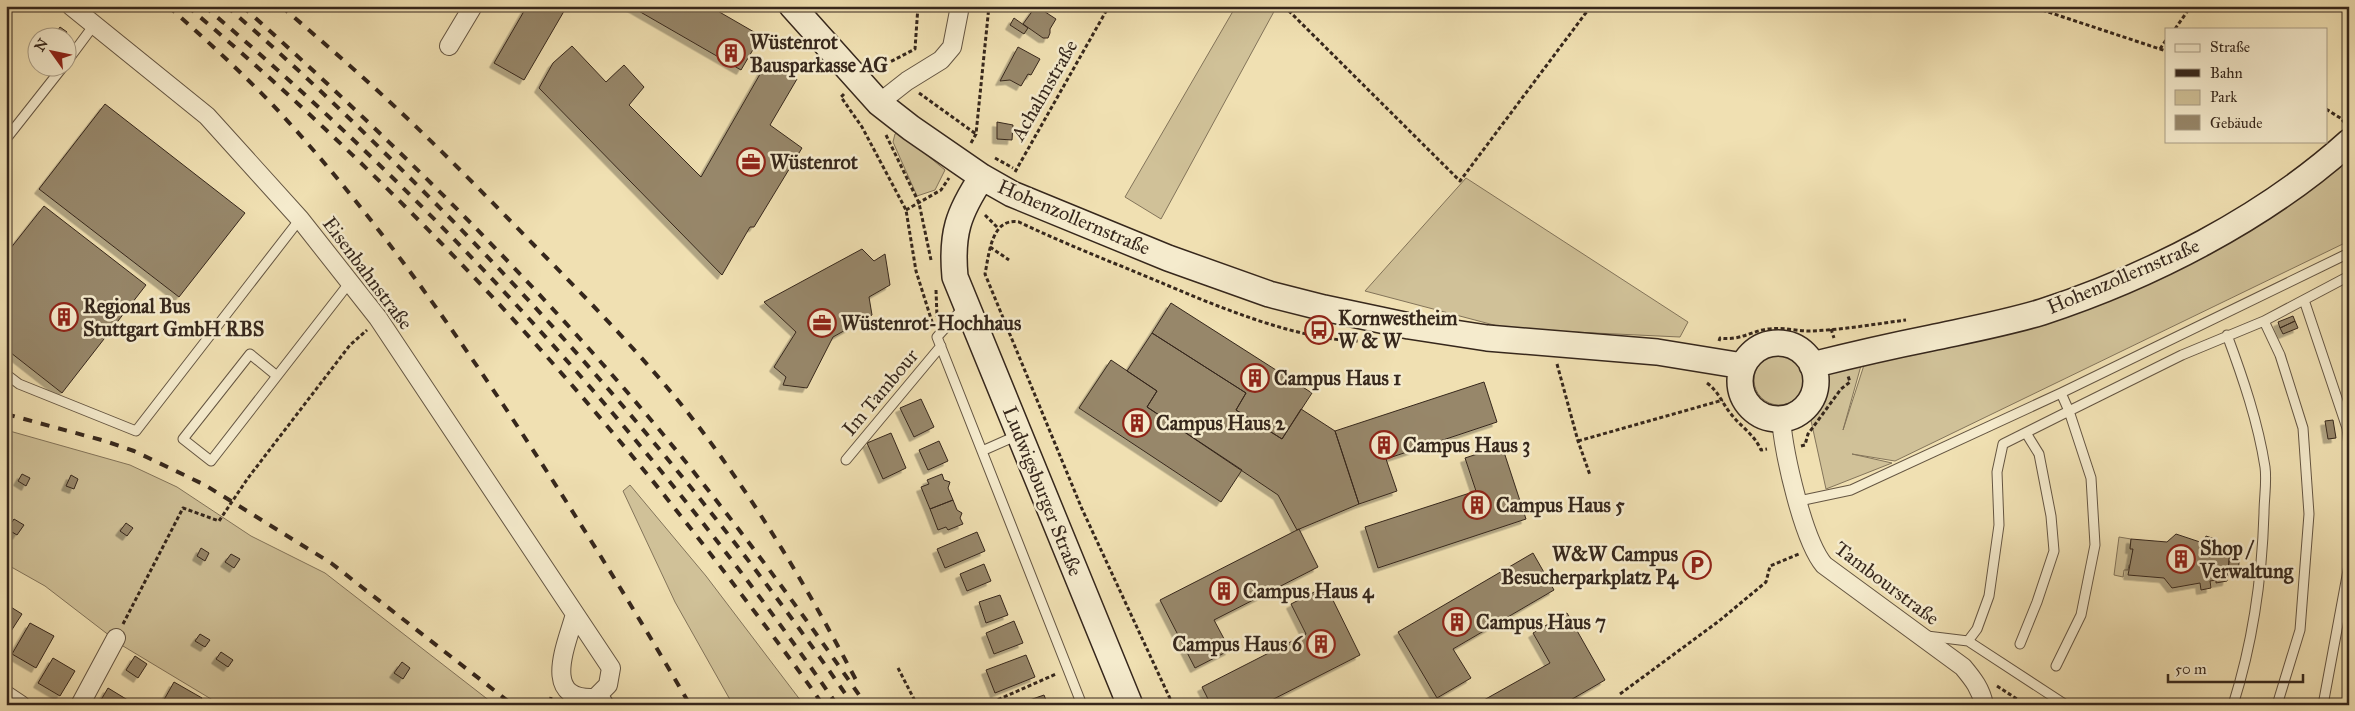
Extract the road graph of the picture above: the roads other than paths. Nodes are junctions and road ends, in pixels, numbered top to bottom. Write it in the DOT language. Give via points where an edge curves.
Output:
graph roads {
  1 [pos="71,6"];
  2 [pos="473,6"];
  3 [pos="792,6"];
  4 [pos="960,6"];
  5 [pos="94,25"];
  6 [pos="449,46"];
  7 [pos="78,47"];
  8 [pos="54,78"];
  9 [pos="865,95"];
  10 [pos="2346,131"];
  11 [pos="6,139"];
  12 [pos="982,177"];
  13 [pos="300,218"];
  14 [pos="2349,253"];
  15 [pos="2348,277"];
  16 [pos="350,282"];
  17 [pos="2304,300"];
  18 [pos="965,305"];
  19 [pos="2264,321"];
  20 [pos="2227,335"];
  21 [pos="941,346"];
  22 [pos="1812,364"];
  23 [pos="1743,366"];
  24 [pos="6,374"];
  25 [pos="277,376"];
  26 [pos="2061,393"];
  27 [pos="2069,411"];
  28 [pos="1781,420"];
  29 [pos="2026,433"];
  30 [pos="1020,434"];
  31 [pos="2349,446"];
  32 [pos="982,451"];
  33 [pos="846,460"];
  34 [pos="1799,501"];
  35 [pos="2349,565"];
  36 [pos="575,614"];
  37 [pos="1922,636"];
  38 [pos="116,638"];
  39 [pos="1968,641"];
  40 [pos="2020,644"];
  41 [pos="2056,666"];
  42 [pos="6,695"];
  43 [pos="606,698"];
  44 [pos="21,705"];
  45 [pos="80,705"];
  46 [pos="1082,705"];
  47 [pos="1130,705"];
  48 [pos="1984,705"];
  49 [pos="2066,705"];
  50 [pos="2233,705"];
  51 [pos="2277,705"];
  52 [pos="2323,705"];
  1 -- 5 [label="street, Eisenbahnstraße"];
  2 -- 6 [label="street"];
  3 -- 9 [label="main road, Hohenzollernstraße"];
  4 -- 9 [label="street" via="952,46 941,60 907,81"];
  5 -- 7 [label="lane"];
  5 -- 13 [label="street, Eisenbahnstraße" via="207,116"];
  8 -- 11 [label="lane"];
  9 -- 12 [label="main road, Hohenzollernstraße"];
  10 -- 22 [label="main road, Hohenzollernstraße" via="2324,164 2282,195 2216,236 2113,285 1998,324"];
  12 -- 18 [label="main road, Ludwigsburger Straße" via="955,227 946,282"];
  12 -- 23 [label="main road, Hohenzollernstraße" via="1078,223 1168,258 1269,294 1324,308 1488,338 1657,352"];
  13 -- 16 [label="street, Eisenbahnstraße"];
  13 -- 24 [label="lane" via="136,431 19,384"];
  14 -- 26 [label="lane"];
  15 -- 17 [label="lane"];
  16 -- 25 [label="lane"];
  16 -- 36 [label="street, Eisenbahnstraße" via="378,318"];
  17 -- 19 [label="lane"];
  17 -- 31 [label="lane" via="2347,428"];
  18 -- 21 [label="lane" via="937,337"];
  18 -- 30 [label="main road, Ludwigsburger Straße"];
  19 -- 20 [label="lane"];
  19 -- 51 [label="lane" via="2280,355 2303,428 2309,514 2300,630"];
  20 -- 27 [label="lane"];
  20 -- 50 [label="lane" via="2248,392 2265,469 2263,546 2256,614"];
  21 -- 32 [label="lane"];
  21 -- 33 [label="lane, Im Tambour"];
  22 -- 23 [label="main road" via="1796,347 1772,344 1750,355"];
  22 -- 28 [label="main road" via="1816,376 1811,400 1803,410"];
  23 -- 28 [label="main road" via="1741,385 1747,403 1756,412"];
  25 -- 25 [label="lane" via="211,461 183,439 250,354"];
  26 -- 27 [label="lane"];
  26 -- 34 [label="lane" via="1851,490"];
  27 -- 29 [label="lane"];
  27 -- 41 [label="lane" via="2091,478 2095,545 2081,615"];
  28 -- 34 [label="street, Tambourstraße" via="1784,448"];
  29 -- 39 [label="lane" via="2003,444 1997,472 1999,525 1989,596 1977,629"];
  29 -- 40 [label="lane" via="2039,454 2054,551"];
  30 -- 32 [label="lane"];
  30 -- 47 [label="main road, Ludwigsburger Straße"];
  32 -- 46 [label="lane"];
  34 -- 37 [label="street, Tambourstraße" via="1812,548 1824,565"];
  35 -- 52 [label="lane"];
  36 -- 43 [label="street, Eisenbahnstraße" via="611,668"];
  36 -- 43 [label="street, Eisenbahnstraße" via="560,665 562,683 569,692 582,698"];
  37 -- 39 [label="lane"];
  37 -- 48 [label="street, Tambourstraße" via="1963,667 1975,681"];
  38 -- 45 [label="street"];
  39 -- 49 [label="lane"];
  42 -- 44 [label="street"];
}
